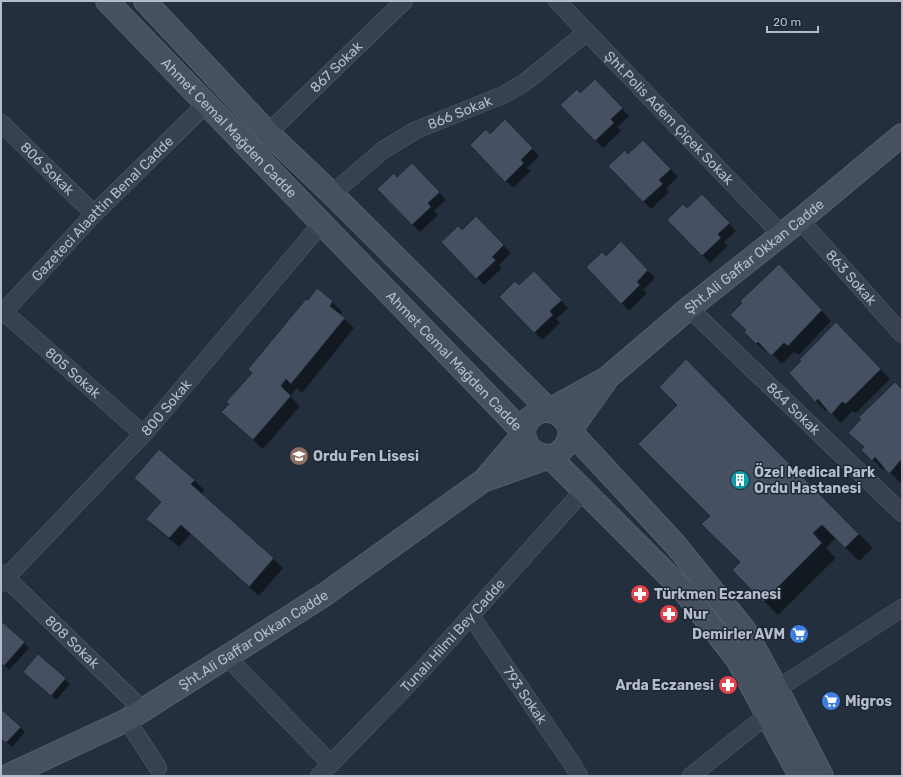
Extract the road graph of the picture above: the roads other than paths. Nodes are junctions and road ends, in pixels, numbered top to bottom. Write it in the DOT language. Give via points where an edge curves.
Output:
graph roads {
  1 [pos="107,1"];
  2 [pos="404,1"];
  3 [pos="558,1"];
  4 [pos="151,3"];
  5 [pos="587,32"];
  6 [pos="206,104"];
  7 [pos="1,123"];
  8 [pos="268,133"];
  9 [pos="902,135"];
  10 [pos="332,194"];
  11 [pos="94,214"];
  12 [pos="800,220"];
  13 [pos="322,223"];
  14 [pos="781,234"];
  15 [pos="689,308"];
  16 [pos="2,313"];
  17 [pos="902,334"];
  18 [pos="607,378"];
  19 [pos="550,411"];
  20 [pos="570,431"];
  21 [pos="524,433"];
  22 [pos="143,434"];
  23 [pos="549,456"];
  24 [pos="484,480"];
  25 [pos="583,491"];
  26 [pos="901,509"];
  27 [pos="3,578"];
  28 [pos="902,608"];
  29 [pos="471,616"];
  30 [pos="227,658"];
  31 [pos="777,689"];
  32 [pos="135,715"];
  33 [pos="767,715"];
  34 [pos="331,764"];
  35 [pos="158,768"];
  36 [pos="571,772"];
  37 [pos="7,776"];
  38 [pos="319,776"];
  39 [pos="691,776"];
  40 [pos="800,776"];
  41 [pos="822,776"];
  1 -- 6 [label="main road, Ahmet Cemal Mağden Cadde"];
  2 -- 8 [label="street, 867 Sokak"];
  3 -- 5 [label="street, Şht.Polis Adem Çiçek Sokak"];
  4 -- 8 [label="main road, Ahmet Cemal Mağden Cadde"];
  5 -- 10 [label="street, 866 Sokak" via="524,84 416,130 383,150"];
  5 -- 14 [label="street, Şht.Polis Adem Çiçek Sokak"];
  6 -- 11 [label="street, Gazeteci Alaattin Benal Cadde"];
  6 -- 13 [label="main road, Ahmet Cemal Mağden Cadde"];
  7 -- 11 [label="street, 806 Sokak"];
  8 -- 10 [label="main road, Ahmet Cemal Mağden Cadde"];
  9 -- 12 [label="main road, Şht.Ali Gaffar Okkan Cadde"];
  10 -- 19 [label="main road, Ahmet Cemal Mağden Cadde"];
  11 -- 16 [label="street, Gazeteci Alaattin Benal Cadde"];
  12 -- 14 [label="main road, Şht.Ali Gaffar Okkan Cadde"];
  12 -- 17 [label="street, 863 Sokak"];
  13 -- 21 [label="main road, Ahmet Cemal Mağden Cadde"];
  13 -- 22 [label="street, 800 Sokak"];
  14 -- 15 [label="main road, Şht.Ali Gaffar Okkan Cadde"];
  15 -- 18 [label="main road, Şht.Ali Gaffar Okkan Cadde"];
  15 -- 26 [label="street, 864 Sokak"];
  16 -- 22 [label="street, 805 Sokak"];
  18 -- 19 [label="main road, Şht.Ali Gaffar Okkan Cadde"];
  18 -- 20 [label="main road, Şht.Ali Gaffar Okkan Cadde"];
  19 -- 20 [label="main road, Ahmet Cemal Mağden Cadde" via="558,413 563,418"];
  19 -- 21 [label="main road, Şht.Ali Gaffar Okkan Cadde" via="542,411 529,419"];
  20 -- 23 [label="main road, Şht.Ali Gaffar Okkan Cadde" via="563,450"];
  20 -- 31 [label="main road, Ahmet Cemal Mağden Cadde" via="674,543 744,629"];
  21 -- 23 [label="main road, Ahmet Cemal Mağden Cadde" via="529,448 541,456"];
  21 -- 24 [label="main road, Şht.Ali Gaffar Okkan Cadde"];
  22 -- 27 [label="street, 800 Sokak"];
  23 -- 24 [label="main road, Şht.Ali Gaffar Okkan Cadde"];
  23 -- 25 [label="main road, Ahmet Cemal Mağden Cadde"];
  24 -- 30 [label="main road, Şht.Ali Gaffar Okkan Cadde" via="324,595"];
  25 -- 29 [label="street, Tunalı Hilmi Bey Cadde"];
  25 -- 33 [label="main road, Ahmet Cemal Mağden Cadde" via="684,591 737,659"];
  27 -- 32 [label="street, 808 Sokak"];
  28 -- 31 [label="street"];
  29 -- 34 [label="street, Tunalı Hilmi Bey Cadde"];
  29 -- 36 [label="street, 793 Sokak"];
  30 -- 32 [label="main road, Şht.Ali Gaffar Okkan Cadde"];
  30 -- 34 [label="street"];
  31 -- 41 [label="main road, Ahmet Cemal Mağden Cadde"];
  32 -- 35 [label="street, 808 Sokak"];
  32 -- 37 [label="main road, Şht.Ali Gaffar Okkan Cadde"];
  33 -- 39 [label="street"];
  33 -- 40 [label="main road, Ahmet Cemal Mağden Cadde"];
  34 -- 38 [label="street, Tunalı Hilmi Bey Cadde"];
}
